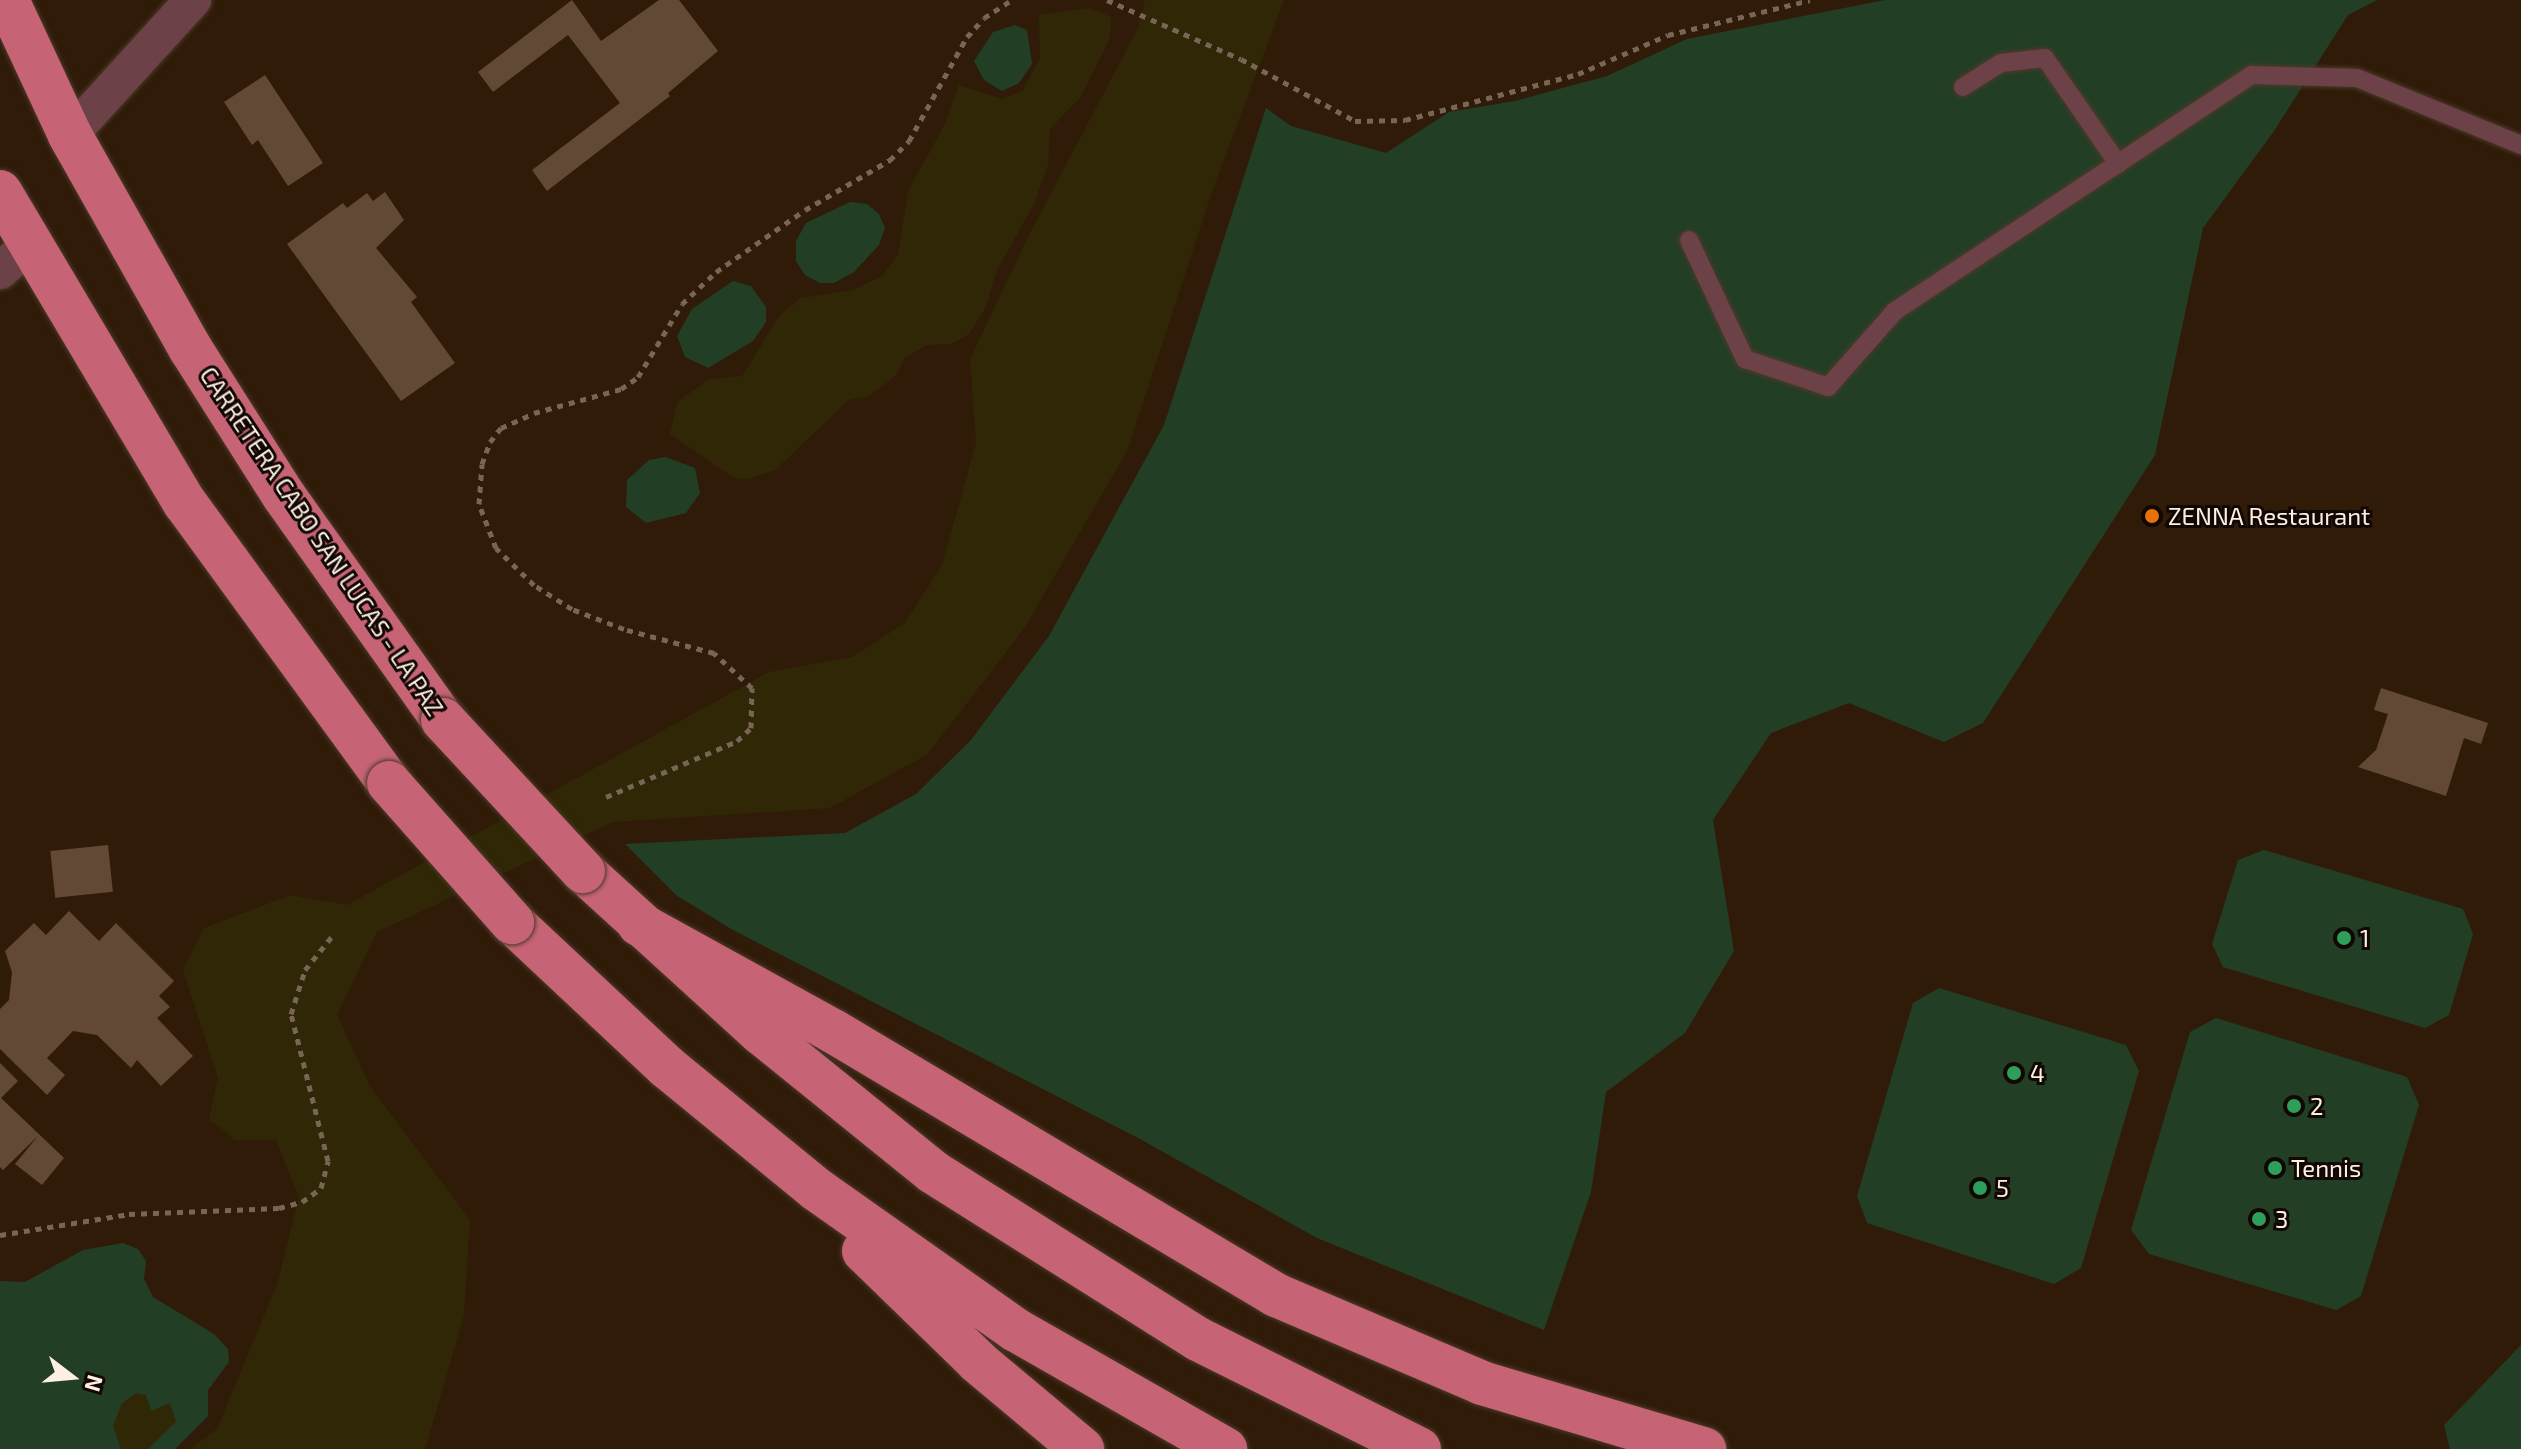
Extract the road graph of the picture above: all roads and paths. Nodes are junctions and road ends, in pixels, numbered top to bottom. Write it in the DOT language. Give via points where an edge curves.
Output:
graph roads {
  1 [pos="7,0"];
  2 [pos="193,0"];
  3 [pos="1012,0"];
  4 [pos="1107,0"];
  5 [pos="1141,0"];
  6 [pos="1810,0"];
  7 [pos="1140,10"];
  8 [pos="1963,87"];
  9 [pos="70,135"];
  10 [pos="2521,145"];
  11 [pos="2118,164"];
  12 [pos="0,192"];
  13 [pos="1689,240"];
  14 [pos="14,258"];
  15 [pos="606,797"];
  16 [pos="639,924"];
  17 [pos="333,935"];
  18 [pos="739,1130"];
  19 [pos="0,1235"];
  20 [pos="1082,1449"];
  21 [pos="1225,1449"];
  22 [pos="1419,1449"];
  23 [pos="1704,1449"];
  1 -- 9 [label="highway, CARRETERA CABO SAN LUCAS - LA PAZ"];
  2 -- 9 [label="street"];
  3 -- 15 [label="path" via="967,37 909,141 890,160 716,272 682,304 638,377 621,389 534,413 501,428 490,442 482,464 479,504 496,548 534,585 598,619 714,653 752,688 751,728 737,741"];
  4 -- 7 [label="path"];
  5 -- 7 [label="path"];
  6 -- 7 [label="path" via="1668,35 1578,74 1405,120 1355,121"];
  8 -- 11 [label="lane" via="2001,63 2045,58"];
  9 -- 16 [label="highway, CARRETERA CABO SAN LUCAS - LA PAZ, bridge" via="190,348 284,496 443,720"];
  10 -- 11 [label="lane" via="2357,78 2252,75"];
  11 -- 13 [label="lane" via="1895,311 1828,387 1745,359"];
  12 -- 14 [label="highway"];
  14 -- 18 [label="highway, bridge" via="389,783 512,922"];
  16 -- 22 [label="highway, CARRETERA CABO SAN LUCAS - LA PAZ" via="843,1102 933,1172 1198,1339"];
  16 -- 23 [label="highway" via="833,1031 1276,1295 1482,1383"];
  17 -- 19 [label="path" via="305,970 291,1014 328,1161 321,1188 302,1202 279,1208 129,1214"];
  18 -- 20 [label="highway" via="978,1362"];
  18 -- 21 [label="highway" via="1016,1330"];
}
